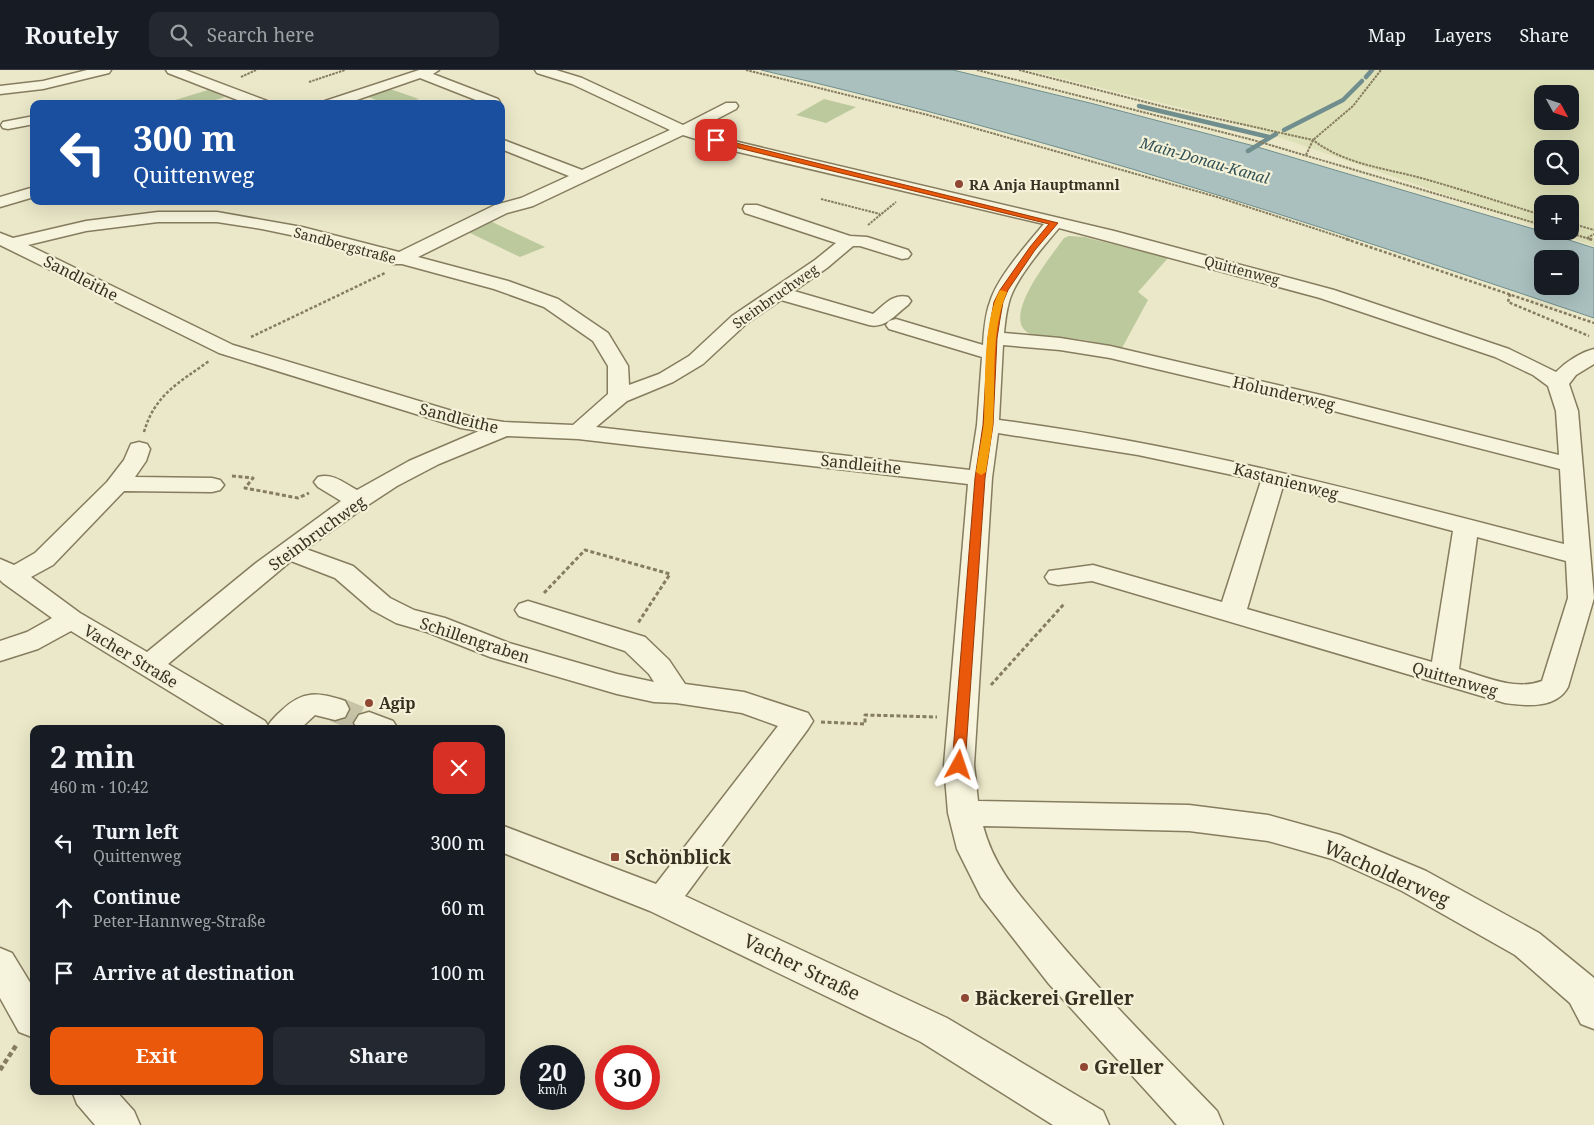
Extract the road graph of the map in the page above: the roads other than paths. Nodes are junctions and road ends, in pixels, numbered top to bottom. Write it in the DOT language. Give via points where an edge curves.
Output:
graph roads {
  1 [pos="25,70"];
  2 [pos="104,70"];
  3 [pos="173,70"];
  4 [pos="542,70"];
  5 [pos="427,72"];
  6 [pos="43,89"];
  7 [pos="0,90"];
  8 [pos="252,100"];
  9 [pos="342,100"];
  10 [pos="489,100"];
  11 [pos="731,106"];
  12 [pos="30,121"];
  13 [pos="8,125"];
  14 [pos="683,130"];
  15 [pos="505,146"];
  16 [pos="582,176"];
  17 [pos="30,193"];
  18 [pos="0,202"];
  19 [pos="226,205"];
  20 [pos="492,205"];
  21 [pos="501,209"];
  22 [pos="751,209"];
  23 [pos="217,217"];
  24 [pos="1054,223"];
  25 [pos="7,240"];
  26 [pos="849,241"];
  27 [pos="902,254"];
  28 [pos="403,261"];
  29 [pos="779,293"];
  30 [pos="901,301"];
  31 [pos="896,325"];
  32 [pos="992,346"];
  33 [pos="1594,355"];
  34 [pos="1558,383"];
  35 [pos="619,396"];
  36 [pos="988,425"];
  37 [pos="504,429"];
  38 [pos="578,432"];
  39 [pos="139,449"];
  40 [pos="1571,465"];
  41 [pos="1274,477"];
  42 [pos="980,478"];
  43 [pos="326,482"];
  44 [pos="117,484"];
  45 [pos="212,484"];
  46 [pos="358,501"];
  47 [pos="1466,527"];
  48 [pos="288,551"];
  49 [pos="1579,556"];
  50 [pos="6,572"];
  51 [pos="1058,577"];
  52 [pos="528,610"];
  53 [pos="1232,613"];
  54 [pos="71,619"];
  55 [pos="0,650"];
  56 [pos="148,666"];
  57 [pos="1444,676"];
  58 [pos="676,693"];
  59 [pos="336,710"];
  60 [pos="248,725"];
  61 [pos="286,725"];
  62 [pos="964,813"];
  63 [pos="505,840"];
  64 [pos="662,900"];
  65 [pos="0,964"];
  66 [pos="1590,992"];
  67 [pos="30,1015"];
  68 [pos="95,1095"];
  69 [pos="120,1125"];
  70 [pos="1089,1125"];
  71 [pos="1204,1125"];
  1 -- 6 [label="street"];
  2 -- 6 [label="street"];
  3 -- 8 [label="street"];
  4 -- 14 [label="street, Quittenweg" via="577,81"];
  5 -- 9 [label="street"];
  5 -- 10 [label="street"];
  6 -- 7 [label="street"];
  11 -- 14 [label="street"];
  12 -- 13 [label="street"];
  14 -- 16 [label="street"];
  14 -- 24 [label="street, Quittenweg" via="734,146"];
  15 -- 16 [label="street"];
  16 -- 21 [label="street" via="527,202"];
  17 -- 18 [label="street"];
  19 -- 23 [label="street"];
  20 -- 21 [label="street"];
  21 -- 28 [label="street"];
  22 -- 26 [label="street"];
  23 -- 25 [label="street, Sandbergstraße" via="158,217"];
  23 -- 28 [label="street, Sandbergstraße" via="302,232"];
  24 -- 32 [label="street" via="1004,290"];
  24 -- 34 [label="street, Quittenweg" via="1165,249 1327,294 1502,353"];
  25 -- 37 [label="street, Sandleithe" via="226,349 469,423"];
  26 -- 27 [label="street" via="861,241"];
  26 -- 29 [label="street, Steinbruchweg"];
  28 -- 35 [label="street, Sandbergstraße" via="501,286 551,303 569,313 601,336 618,366"];
  29 -- 30 [label="street" via="876,321"];
  29 -- 35 [label="street, Steinbruchweg" via="739,320 696,360 666,378"];
  31 -- 32 [label="street, Holunderweg"];
  32 -- 36 [label="street"];
  32 -- 40 [label="street, Holunderweg" via="1067,345 1110,352 1325,402"];
  33 -- 34 [label="street" via="1569,371"];
  34 -- 40 [label="street, Quittenweg" via="1567,411"];
  35 -- 38 [label="street, Steinbruchweg"];
  36 -- 41 [label="street, Kastanienweg" via="1122,444"];
  36 -- 42 [label="street"];
  37 -- 38 [label="street, Sandleithe"];
  37 -- 46 [label="street, Steinbruchweg" via="390,480"];
  38 -- 42 [label="street, Sandleithe"];
  39 -- 44 [label="street, Vacher Straße" via="135,461"];
  40 -- 49 [label="street, Quittenweg"];
  41 -- 47 [label="street, Kastanienweg"];
  41 -- 53 [label="street"];
  42 -- 62 [label="street" via="959,765"];
  43 -- 46 [label="street"];
  44 -- 45 [label="street"];
  44 -- 50 [label="street, Vacher Straße" via="44,559"];
  46 -- 48 [label="street, Steinbruchweg"];
  47 -- 49 [label="street, Kastanienweg"];
  47 -- 57 [label="street"];
  48 -- 56 [label="street, Steinbruchweg"];
  48 -- 58 [label="street, Schillengraben" via="344,572 381,604 405,618 617,684"];
  49 -- 57 [label="street, Quittenweg" via="1580,598 1554,687 1533,696 1505,693"];
  50 -- 54 [label="street, Vacher Straße"];
  51 -- 53 [label="street, Quittenweg" via="1093,572"];
  52 -- 58 [label="street" via="635,644 659,667"];
  53 -- 57 [label="street, Quittenweg"];
  54 -- 55 [label="street" via="46,634"];
  54 -- 56 [label="street, Vacher Straße"];
  56 -- 60 [label="street, Vacher Straße"];
  58 -- 64 [label="street, Schillengraben" via="744,703 798,721"];
  59 -- 61 [label="street" via="321,704 310,705"];
  62 -- 66 [label="street, Wacholderweg" via="1189,818 1268,828 1340,848 1414,881 1528,944"];
  62 -- 71 [label="street" via="973,849 993,886 1062,973"];
  63 -- 64 [label="street, Vacher Straße"];
  64 -- 70 [label="street, Vacher Straße" via="934,1030"];
  65 -- 67 [label="street"];
  68 -- 69 [label="street"];
}
